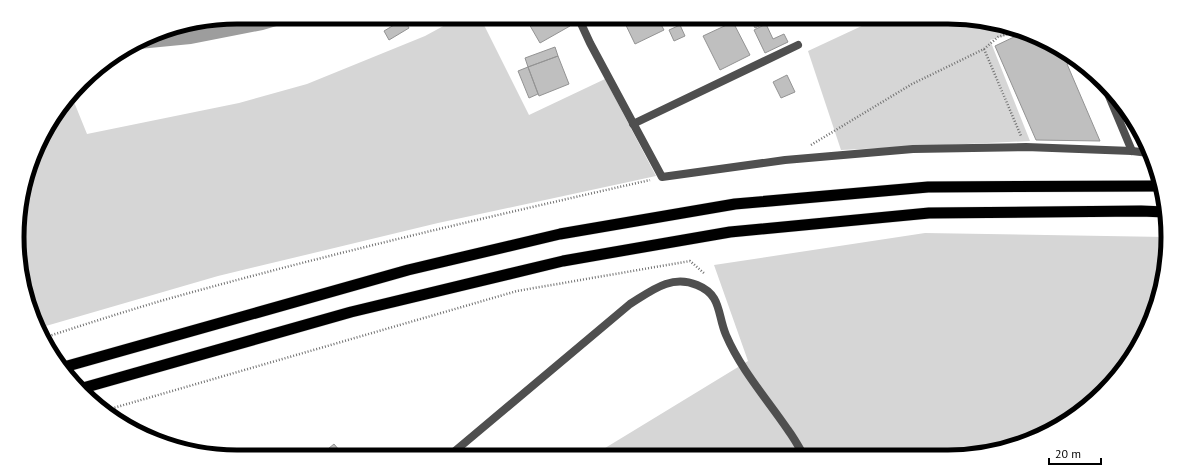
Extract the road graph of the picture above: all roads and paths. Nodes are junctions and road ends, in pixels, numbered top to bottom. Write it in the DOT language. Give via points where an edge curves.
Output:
graph roads {
  1 [pos="582,24"];
  2 [pos="1010,33"];
  3 [pos="798,45"];
  4 [pos="984,49"];
  5 [pos="1111,100"];
  6 [pos="633,124"];
  7 [pos="1026,147"];
  8 [pos="805,148"];
  9 [pos="1132,151"];
  10 [pos="1144,152"];
  11 [pos="662,177"];
  12 [pos="1155,186"];
  13 [pos="1159,212"];
  14 [pos="710,292"];
  15 [pos="49,336"];
  16 [pos="67,366"];
  17 [pos="85,387"];
  18 [pos="111,409"];
  19 [pos="456,450"];
  20 [pos="800,450"];
  1 -- 6 [label="street"];
  2 -- 4 [label="path" via="998,37"];
  3 -- 6 [label="street"];
  4 -- 7 [label="path"];
  4 -- 8 [label="path" via="912,84"];
  5 -- 9 [label="street"];
  6 -- 11 [label="street"];
  7 -- 9 [label="street"];
  7 -- 11 [label="street" via="913,149 785,160"];
  9 -- 10 [label="street"];
  11 -- 15 [label="path" via="451,225 238,280"];
  12 -- 16 [label="highway" via="928,187 735,204 560,234 408,270"];
  13 -- 17 [label="highway" via="929,213 730,232 563,261 352,312"];
  14 -- 18 [label="path" via="710,278 690,261 517,291"];
  14 -- 19 [label="street" via="682,281 661,285 630,304"];
  14 -- 20 [label="street" via="716,302 726,335 747,373"];
}
